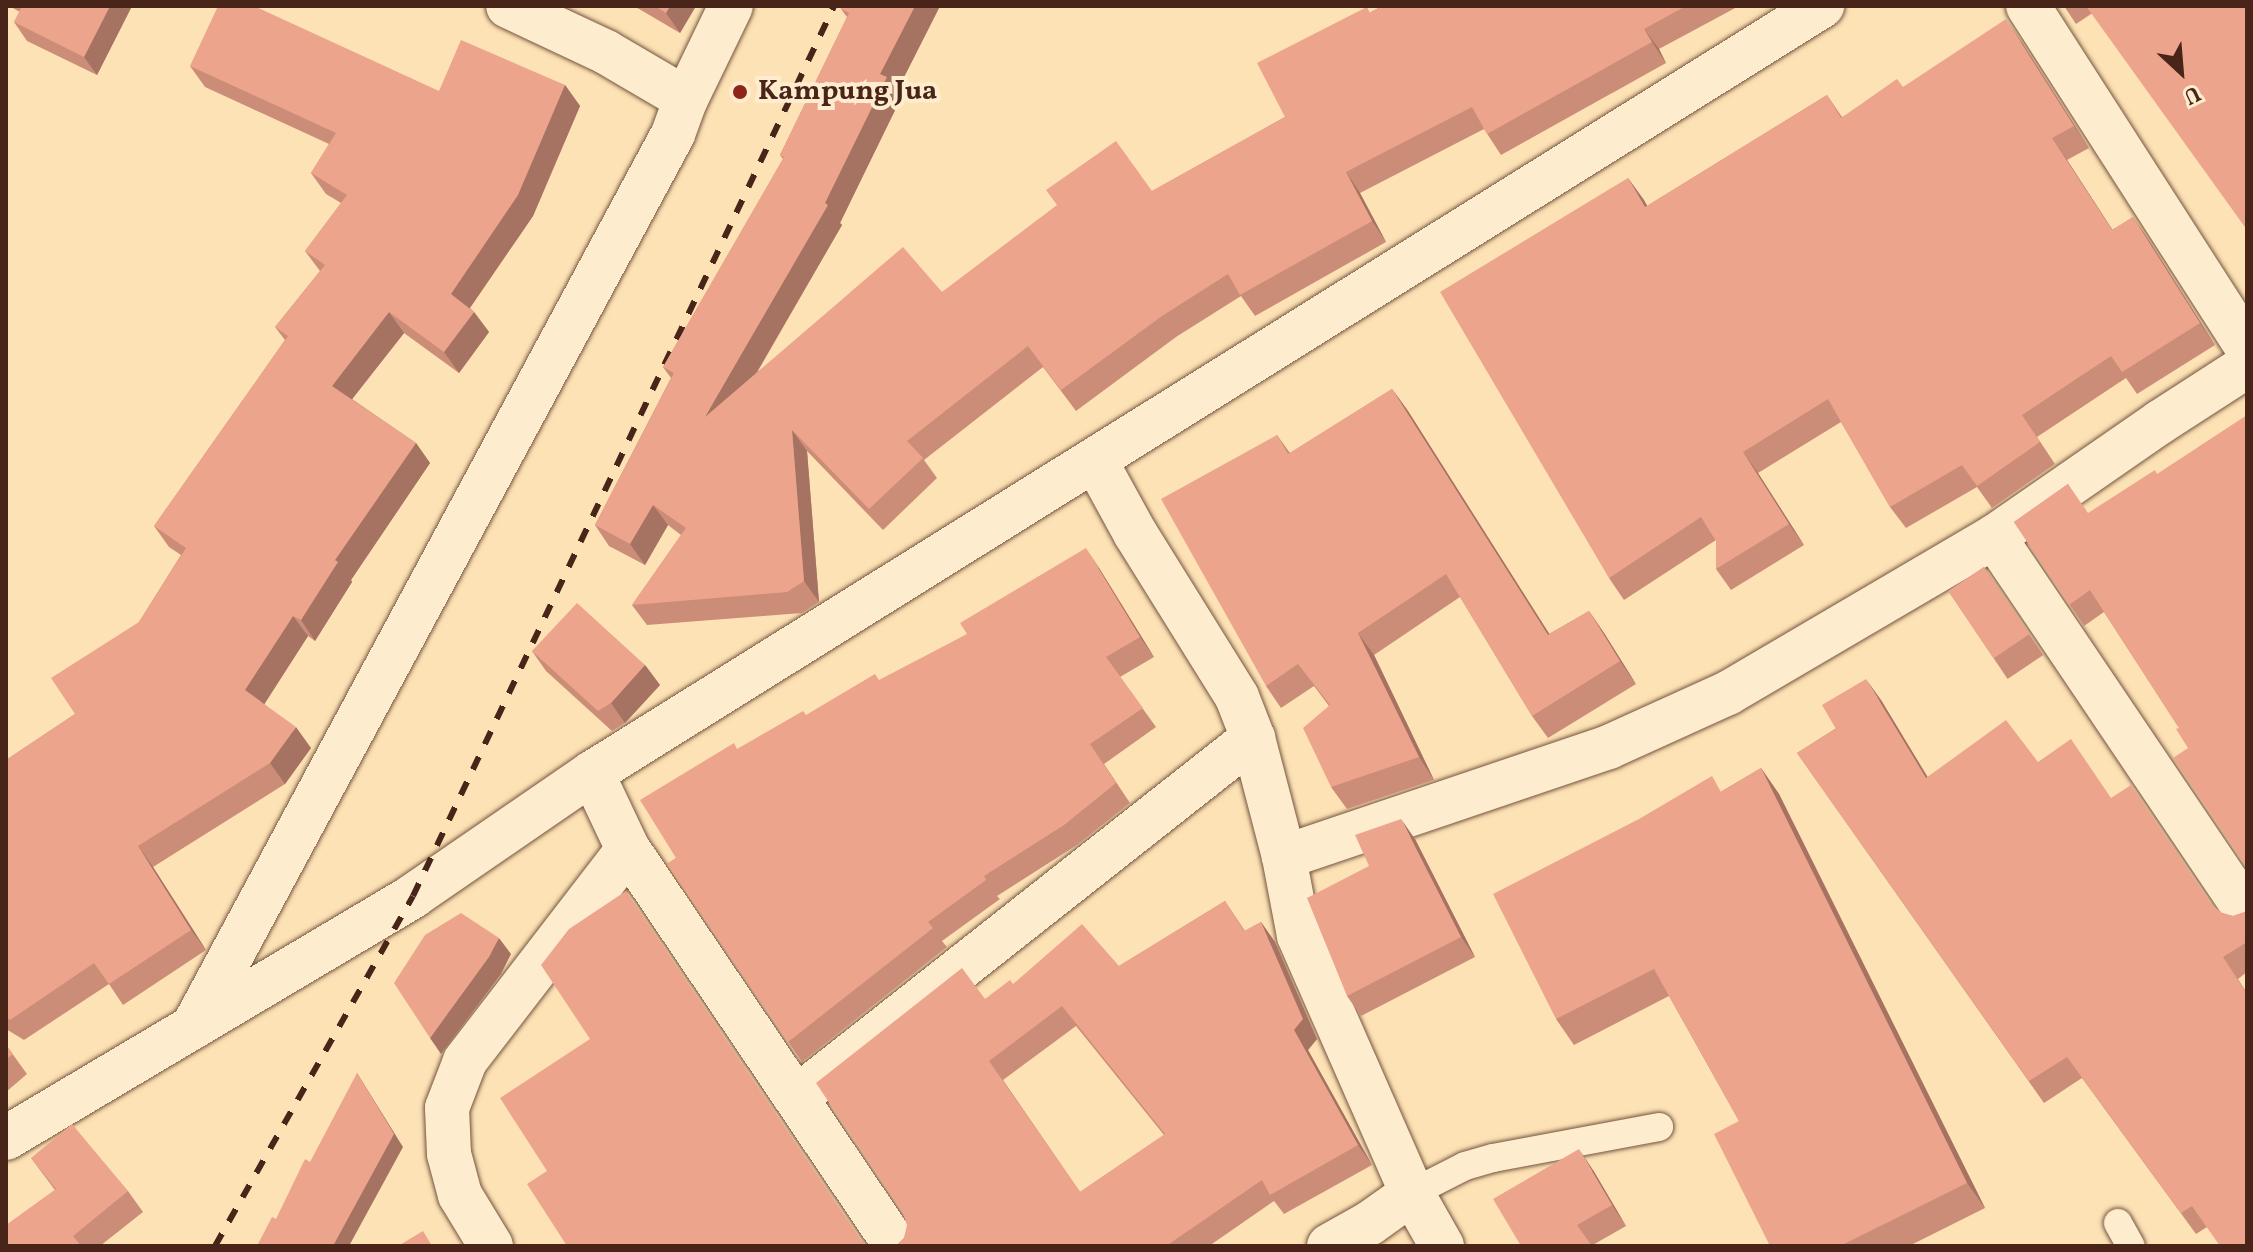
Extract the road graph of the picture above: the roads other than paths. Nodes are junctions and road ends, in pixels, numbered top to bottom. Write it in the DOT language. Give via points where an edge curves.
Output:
graph roads {
  1 [pos="508,6"];
  2 [pos="731,6"];
  3 [pos="1822,6"];
  4 [pos="2028,6"];
  5 [pos="686,99"];
  6 [pos="2247,347"];
  7 [pos="2247,366"];
  8 [pos="1095,460"];
  9 [pos="1994,537"];
  10 [pos="1253,738"];
  11 [pos="592,773"];
  12 [pos="628,849"];
  13 [pos="1284,857"];
  14 [pos="2247,912"];
  15 [pos="193,1027"];
  16 [pos="796,1098"];
  17 [pos="1659,1127"];
  18 [pos="6,1138"];
  19 [pos="1412,1193"];
  20 [pos="491,1246"];
  21 [pos="896,1246"];
  22 [pos="1329,1246"];
  23 [pos="1442,1246"];
  1 -- 5 [label="street" via="606,52"];
  2 -- 5 [label="street"];
  3 -- 8 [label="street"];
  4 -- 6 [label="street"];
  5 -- 15 [label="street" via="666,148"];
  7 -- 9 [label="street"];
  8 -- 10 [label="street" via="1237,697"];
  8 -- 11 [label="street"];
  9 -- 13 [label="street" via="1701,705 1609,747"];
  9 -- 14 [label="street"];
  10 -- 13 [label="street"];
  10 -- 16 [label="street"];
  11 -- 12 [label="street"];
  11 -- 15 [label="street" via="413,896"];
  12 -- 16 [label="street"];
  12 -- 20 [label="street" via="465,1061 447,1108 449,1154 460,1195"];
  13 -- 19 [label="street" via="1299,936"];
  15 -- 18 [label="street"];
  16 -- 21 [label="street"];
  17 -- 19 [label="lane" via="1493,1158"];
  19 -- 22 [label="street"];
  19 -- 23 [label="street"];
}
